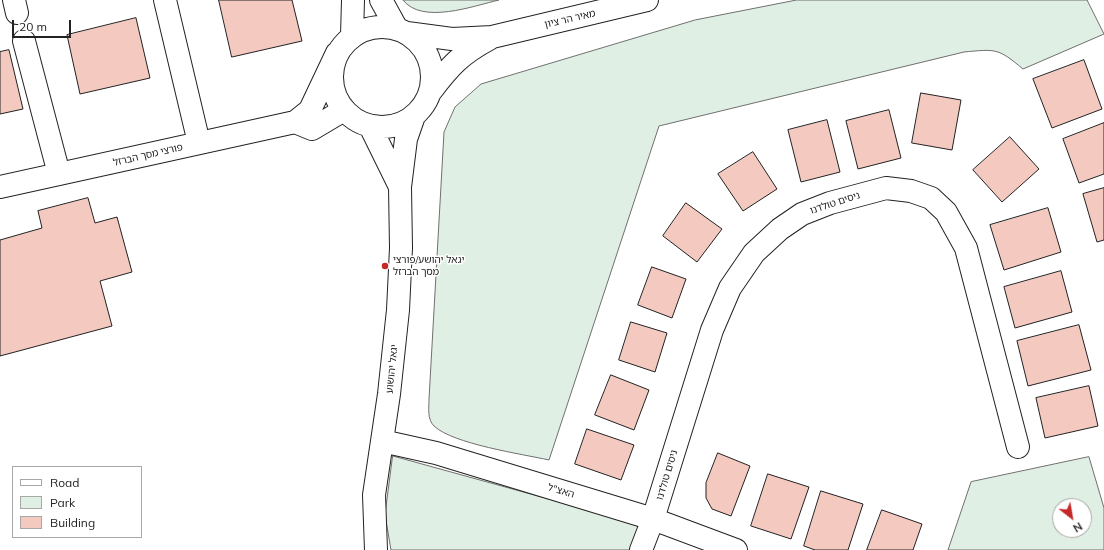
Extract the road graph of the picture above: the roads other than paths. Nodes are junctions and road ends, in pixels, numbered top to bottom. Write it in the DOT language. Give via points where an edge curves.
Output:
graph roads {
  1 [pos="165,0"];
  2 [pos="353,0"];
  3 [pos="381,0"];
  4 [pos="647,0"];
  5 [pos="402,31"];
  6 [pos="352,36"];
  7 [pos="492,37"];
  8 [pos="24,40"];
  9 [pos="337,53"];
  10 [pos="431,91"];
  11 [pos="344,110"];
  12 [pos="414,116"];
  13 [pos="295,122"];
  14 [pos="370,126"];
  15 [pos="200,143"];
  16 [pos="59,174"];
  17 [pos="0,187"];
  18 [pos="400,187"];
  19 [pos="382,440"];
  20 [pos="1018,447"];
  21 [pos="653,518"];
  22 [pos="376,550"];
  23 [pos="641,550"];
  24 [pos="736,550"];
  1 -- 15 [label="street"];
  2 -- 6 [label="street"];
  3 -- 5 [label="street"];
  4 -- 7 [label="street, מאיר הר ציון"];
  5 -- 6 [label="street" via="381,26 366,29"];
  5 -- 7 [label="street, מאיר הר ציון" via="452,39"];
  5 -- 10 [label="street" via="420,43 429,57 433,74"];
  6 -- 9 [label="street"];
  7 -- 10 [label="street, מאיר הר ציון" via="451,65"];
  8 -- 16 [label="street"];
  9 -- 11 [label="street" via="332,68 332,83 336,98"];
  9 -- 13 [label="street, פורצי מסך הברזל" via="310,110"];
  10 -- 12 [label="street" via="424,105"];
  11 -- 13 [label="street" via="312,129"];
  11 -- 14 [label="street" via="355,120"];
  12 -- 14 [label="street" via="400,124"];
  12 -- 18 [label="street, יגאל יהושוע" via="406,139"];
  13 -- 15 [label="street, פורצי מסך הברזל"];
  14 -- 18 [label="street, יגאל יהושוע"];
  15 -- 16 [label="street, פורצי מסך הברזל"];
  16 -- 17 [label="street, פורצי מסך הברזל"];
  18 -- 19 [label="street, יגאל יהושוע" via="398,310"];
  19 -- 21 [label="street, האצ\"ל" via="436,453"];
  19 -- 22 [label="street, יגאל יהושוע" via="374,495"];
  20 -- 21 [label="street, ניסים טולדנו" via="966,248 957,230 946,212 931,198 911,191 886,188 830,203 802,214 780,229 754,253 730,288 712,330"];
  21 -- 23 [label="street, ניסים טולדנו"];
  21 -- 24 [label="street, האצ\"ל"];
}
